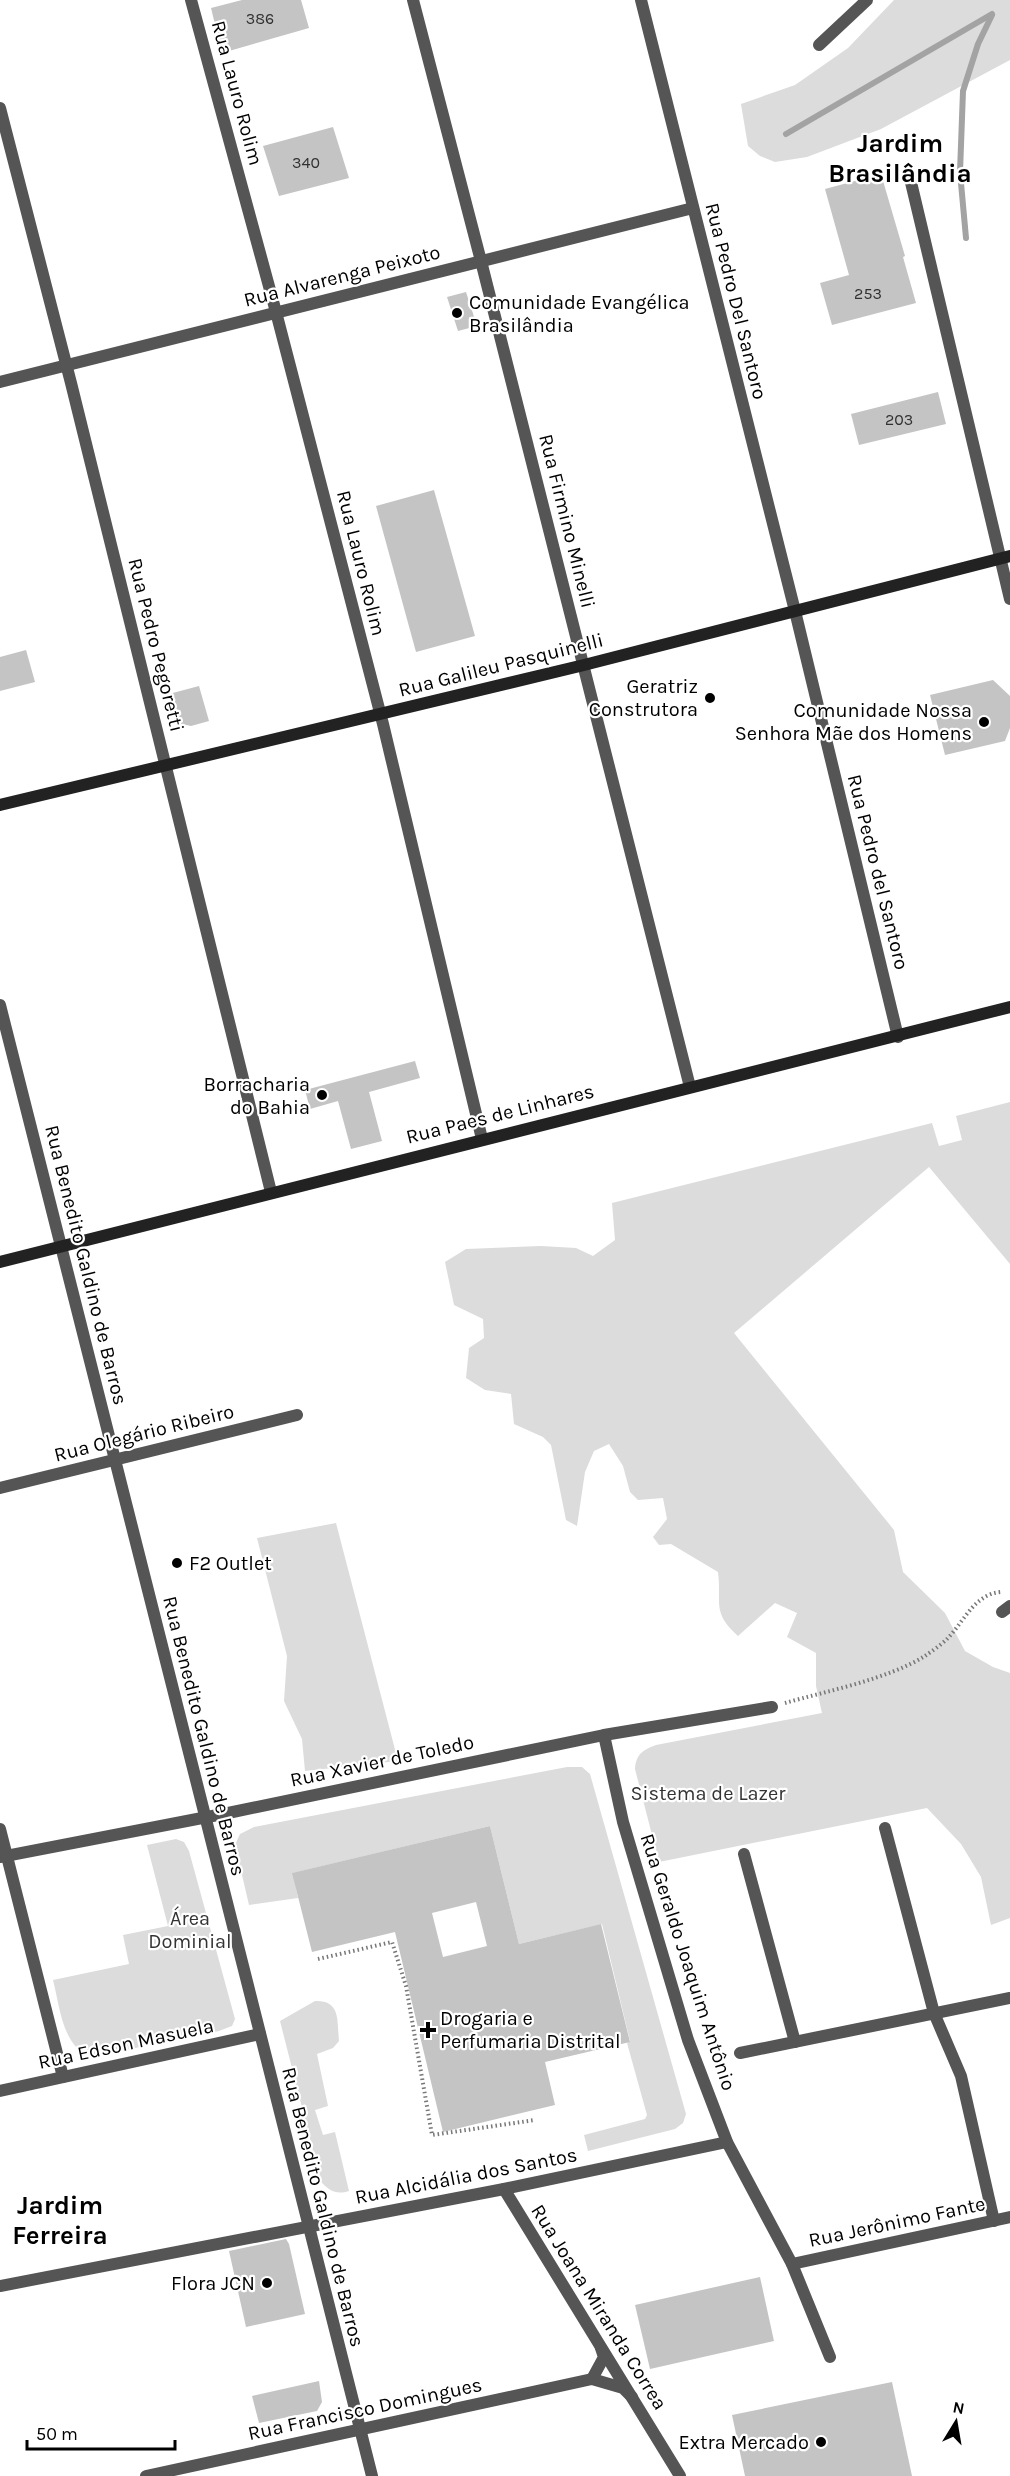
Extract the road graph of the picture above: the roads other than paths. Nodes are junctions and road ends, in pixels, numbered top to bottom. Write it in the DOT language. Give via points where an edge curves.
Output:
graph roads {
  1 [pos="191,0"];
  2 [pos="413,0"];
  3 [pos="641,0"];
  4 [pos="864,1"];
  5 [pos="819,45"];
  6 [pos="0,108"];
  7 [pos="909,174"];
  8 [pos="693,208"];
  9 [pos="482,261"];
  10 [pos="276,312"];
  11 [pos="66,366"];
  12 [pos="0,382"];
  13 [pos="1005,557"];
  14 [pos="1010,599"];
  15 [pos="795,611"];
  16 [pos="584,665"];
  17 [pos="380,715"];
  18 [pos="166,767"];
  19 [pos="0,805"];
  20 [pos="0,1005"];
  21 [pos="1010,1007"];
  22 [pos="898,1037"];
  23 [pos="690,1087"];
  24 [pos="482,1139"];
  25 [pos="271,1192"];
  26 [pos="61,1246"];
  27 [pos="0,1262"];
  28 [pos="297,1415"];
  29 [pos="115,1460"];
  30 [pos="0,1488"];
  31 [pos="772,1707"];
  32 [pos="604,1735"];
  33 [pos="205,1818"];
  34 [pos="885,1828"];
  35 [pos="0,1829"];
  36 [pos="744,1854"];
  37 [pos="3,1857"];
  38 [pos="1010,1998"];
  39 [pos="934,2013"];
  40 [pos="260,2034"];
  41 [pos="795,2042"];
  42 [pos="740,2053"];
  43 [pos="63,2077"];
  44 [pos="0,2091"];
  45 [pos="727,2142"];
  46 [pos="504,2190"];
  47 [pos="1010,2217"];
  48 [pos="994,2221"];
  49 [pos="308,2227"];
  50 [pos="792,2264"];
  51 [pos="0,2286"];
  52 [pos="601,2346"];
  53 [pos="830,2357"];
  54 [pos="592,2379"];
  55 [pos="632,2397"];
  56 [pos="359,2429"];
  57 [pos="147,2476"];
  58 [pos="372,2476"];
  59 [pos="680,2476"];
  1 -- 10 [label="street, Rua Lauro Rolim"];
  2 -- 9 [label="street, Rua Firmino Minelli"];
  3 -- 8 [label="street, Rua Pedro Del Santoro"];
  4 -- 5 [label="street"];
  6 -- 11 [label="street, Rua Pedro Pegoretti"];
  7 -- 13 [label="street"];
  8 -- 9 [label="street, Rua Alvarenga Peixoto"];
  8 -- 15 [label="street, Rua Pedro Del Santoro"];
  9 -- 10 [label="street, Rua Alvarenga Peixoto"];
  9 -- 16 [label="street, Rua Firmino Minelli"];
  10 -- 11 [label="street, Rua Alvarenga Peixoto"];
  10 -- 17 [label="street, Rua Lauro Rolim"];
  11 -- 12 [label="street, Rua Alvarenga Peixoto"];
  11 -- 18 [label="street, Rua Pedro Pegoretti"];
  13 -- 14 [label="street"];
  13 -- 15 [label="street, Rua Galileu Pasquinelli"];
  15 -- 16 [label="street, Rua Galileu Pasquinelli"];
  15 -- 22 [label="street, Rua Pedro del Santoro"];
  16 -- 17 [label="street, Rua Galileu Pasquinelli"];
  16 -- 23 [label="street, Rua Firmino Minelli"];
  17 -- 18 [label="street, Rua Galileu Pasquinelli"];
  17 -- 24 [label="street, Rua Lauro Rolim"];
  18 -- 19 [label="street, Rua Galileu Pasquinelli"];
  18 -- 25 [label="street, Rua Pedro Pegoretti"];
  20 -- 26 [label="street, Rua Benedito Galdino de Barros"];
  21 -- 22 [label="street, Rua Paes de Linhares"];
  22 -- 23 [label="street, Rua Paes de Linhares"];
  23 -- 24 [label="street, Rua Paes de Linhares"];
  24 -- 25 [label="street, Rua Paes de Linhares"];
  25 -- 26 [label="street, Rua Paes de Linhares"];
  26 -- 27 [label="street, Rua Paes de Linhares"];
  26 -- 29 [label="street, Rua Benedito Galdino de Barros"];
  28 -- 29 [label="street, Rua Olegário Ribeiro"];
  29 -- 30 [label="street, Rua Olegário Ribeiro"];
  29 -- 33 [label="street, Rua Benedito Galdino de Barros"];
  31 -- 32 [label="street, Rua Xavier de Toledo"];
  32 -- 33 [label="street, Rua Xavier de Toledo"];
  32 -- 45 [label="street, Rua Geraldo Joaquim Antônio" via="623,1822 688,2040"];
  33 -- 37 [label="street, Rua Xavier de Toledo"];
  33 -- 40 [label="street, Rua Benedito Galdino de Barros"];
  34 -- 39 [label="street"];
  35 -- 37 [label="street"];
  36 -- 41 [label="street"];
  37 -- 43 [label="street"];
  38 -- 39 [label="street"];
  39 -- 41 [label="street"];
  39 -- 48 [label="street" via="961,2076"];
  40 -- 43 [label="street, Rua Edson Masuela"];
  40 -- 49 [label="street, Rua Benedito Galdino de Barros"];
  41 -- 42 [label="street"];
  43 -- 44 [label="street, Rua Edson Masuela"];
  45 -- 46 [label="street, Rua Alcidália dos Santos"];
  45 -- 50 [label="street, Rua Geraldo Joaquim Antônio"];
  46 -- 49 [label="street, Rua Alcidália dos Santos"];
  46 -- 52 [label="street, Rua Joana Miranda Correa"];
  47 -- 48 [label="street, Rua Jerônimo Fante"];
  48 -- 50 [label="street, Rua Jerônimo Fante"];
  49 -- 51 [label="street, Rua Alcidália dos Santos"];
  49 -- 56 [label="street, Rua Benedito Galdino de Barros"];
  50 -- 53 [label="street, Rua Geraldo Joaquim Antônio"];
  52 -- 54 [label="street" via="604,2356"];
  52 -- 55 [label="street, Rua Joana Miranda Correa"];
  54 -- 55 [label="street, Rua Francisco Domingues" via="623,2388"];
  54 -- 56 [label="street, Rua Francisco Domingues"];
  55 -- 59 [label="street, Rua Joana Miranda Correa"];
  56 -- 57 [label="street, Rua Francisco Domingues"];
  56 -- 58 [label="street, Rua Benedito Galdino de Barros"];
}
